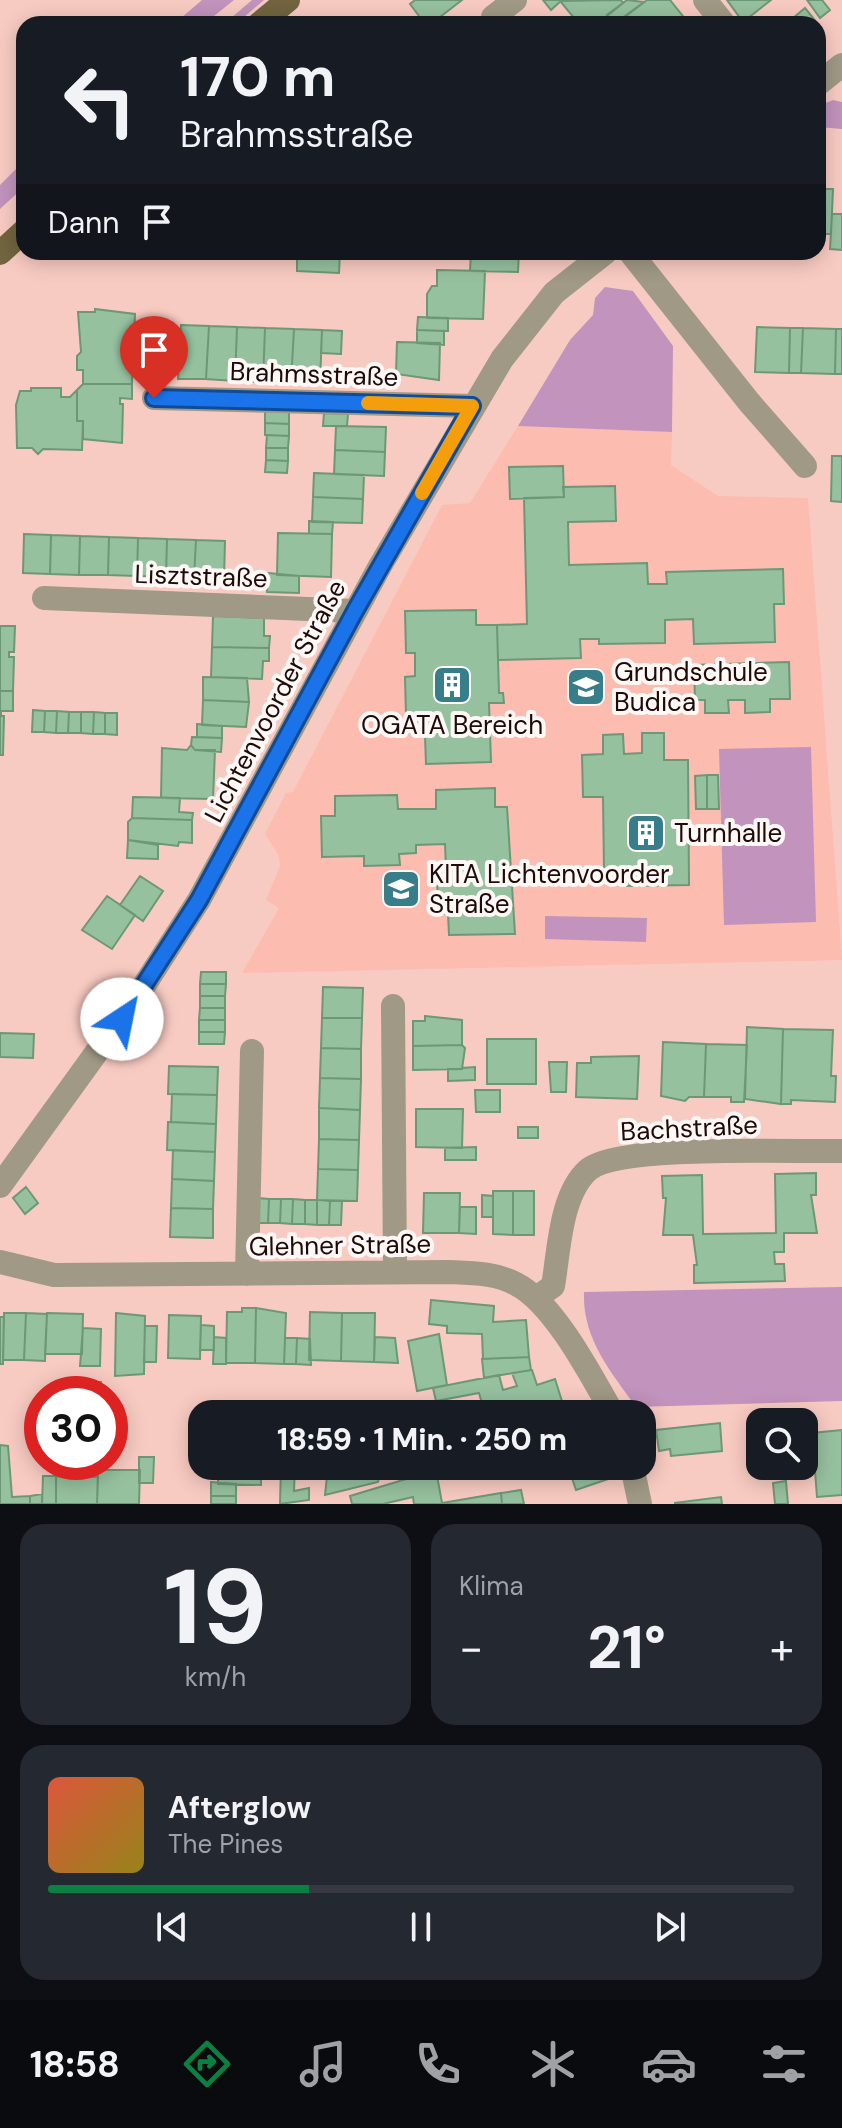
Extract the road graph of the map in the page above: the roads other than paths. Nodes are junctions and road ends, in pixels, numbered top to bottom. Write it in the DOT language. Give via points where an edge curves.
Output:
graph roads {
  1 [pos="288,0"];
  2 [pos="515,0"];
  3 [pos="705,0"];
  4 [pos="269,16"];
  5 [pos="494,16"];
  6 [pos="718,16"];
  7 [pos="842,65"];
  8 [pos="826,78"];
  9 [pos="16,238"];
  10 [pos="0,253"];
  11 [pos="596,260"];
  12 [pos="636,260"];
  13 [pos="154,398"];
  14 [pos="472,406"];
  15 [pos="805,466"];
  16 [pos="44,598"];
  17 [pos="355,611"];
  18 [pos="393,1006"];
  19 [pos="252,1051"];
  20 [pos="842,1151"];
  21 [pos="0,1186"];
  22 [pos="0,1262"];
  23 [pos="395,1272"];
  24 [pos="247,1274"];
  25 [pos="536,1298"];
  26 [pos="604,1400"];
  27 [pos="635,1480"];
  28 [pos="640,1504"];
  1 -- 4 [label="main road"];
  2 -- 5 [label="street"];
  3 -- 6 [label="street"];
  7 -- 8 [label="street"];
  9 -- 10 [label="main road"];
  11 -- 14 [label="street, Lichtenvoorder Straße" via="533,316"];
  12 -- 15 [label="street"];
  13 -- 14 [label="street, Brahmsstraße"];
  14 -- 17 [label="street, Lichtenvoorder Straße"];
  16 -- 17 [label="street, Lisztstraße"];
  17 -- 21 [label="street, Lichtenvoorder Straße" via="177,936"];
  18 -- 23 [label="street"];
  19 -- 24 [label="street"];
  20 -- 25 [label="street, Bachstraße" via="638,1155 600,1163 574,1191 553,1286"];
  22 -- 24 [label="street, Glehner Straße" via="54,1275"];
  23 -- 24 [label="street, Glehner Straße"];
  23 -- 25 [label="street, Glehner Straße" via="487,1275 518,1284"];
  25 -- 26 [label="street, Glehner Straße"];
  27 -- 28 [label="street"];
}
